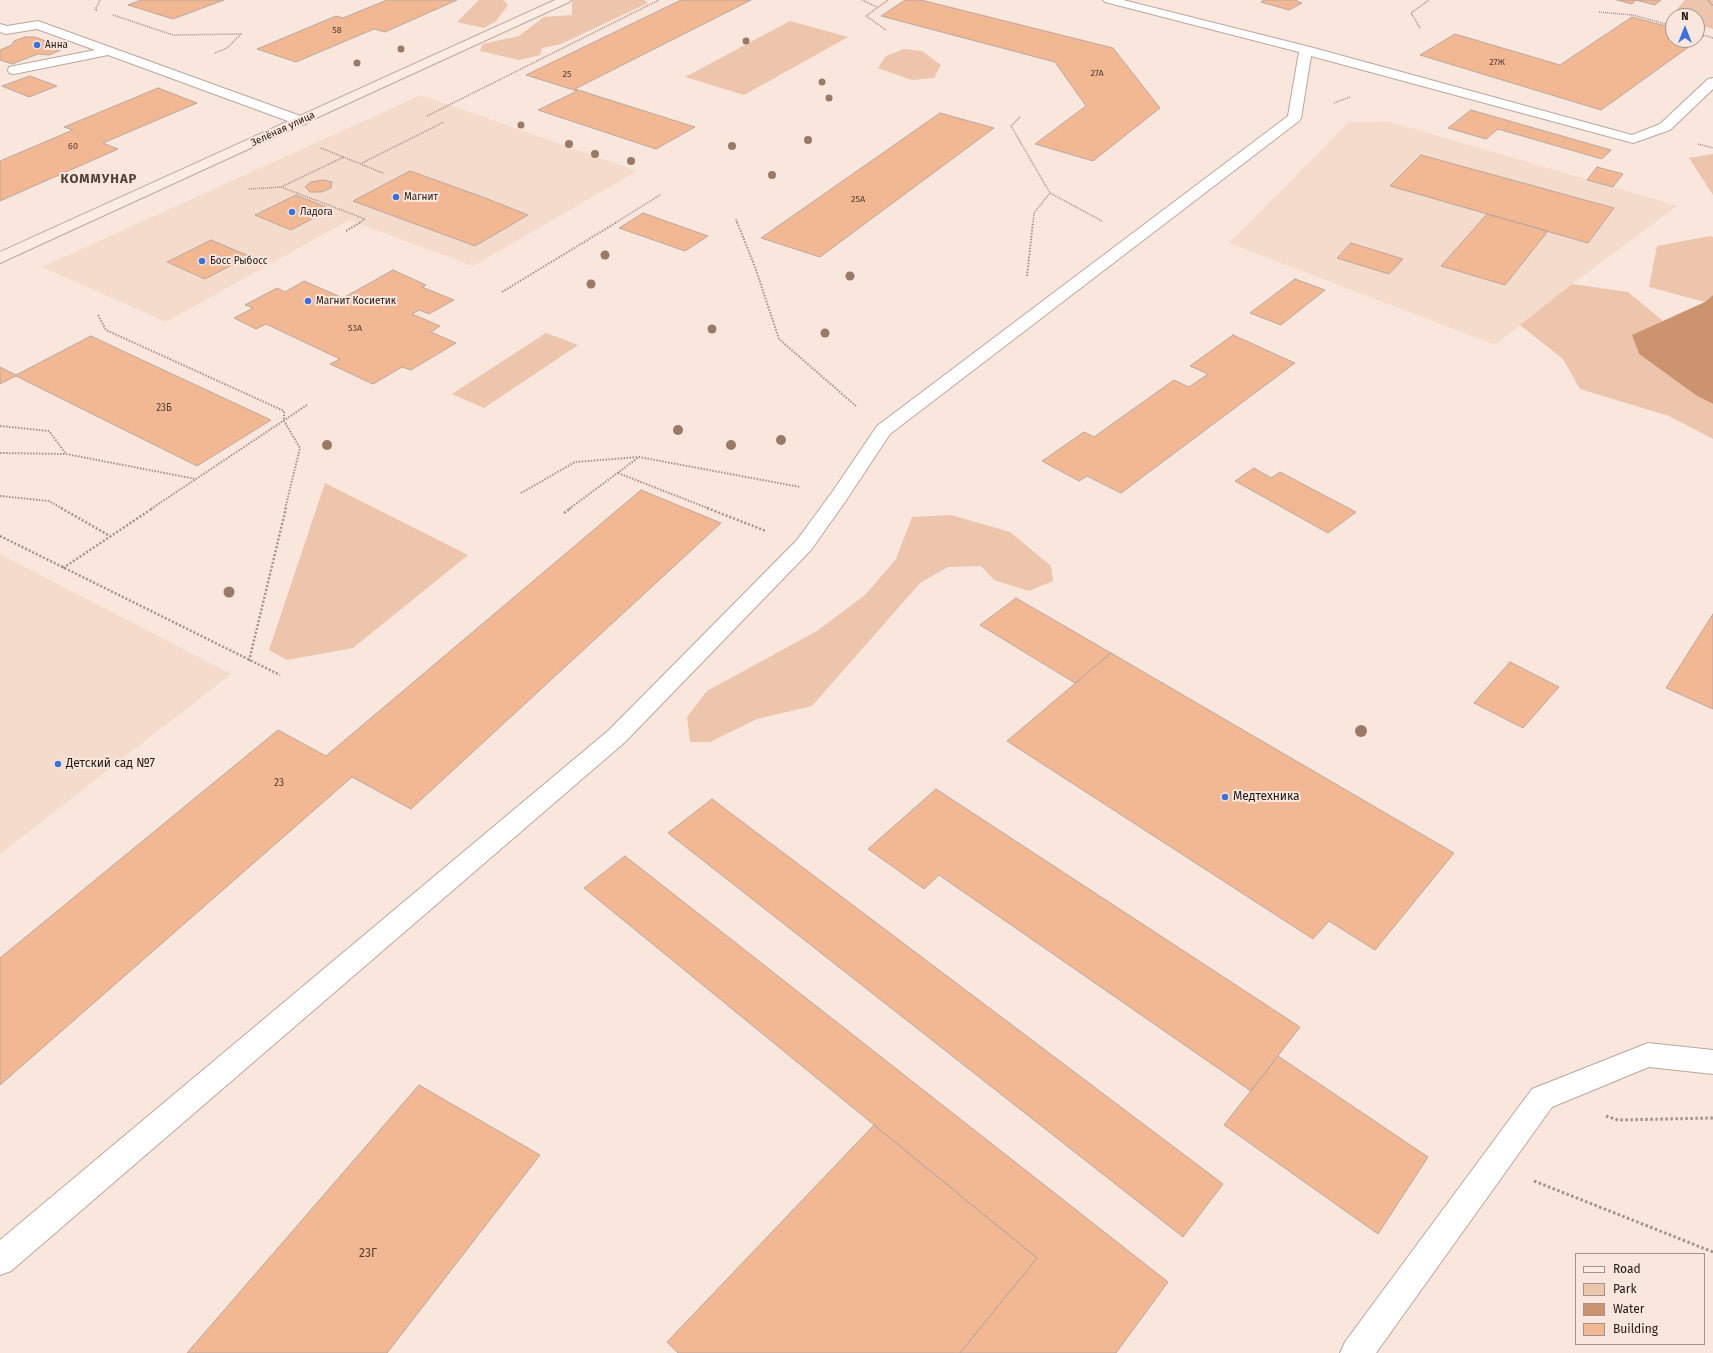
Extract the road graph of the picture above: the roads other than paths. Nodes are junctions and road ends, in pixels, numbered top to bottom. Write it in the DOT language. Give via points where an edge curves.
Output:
graph roads {
  1 [pos="565,0"];
  2 [pos="1109,0"];
  3 [pos="2,30"];
  4 [pos="1306,50"];
  5 [pos="109,51"];
  6 [pos="14,70"];
  7 [pos="1713,82"];
  8 [pos="301,121"];
  9 [pos="0,258"];
  10 [pos="1713,1062"];
  11 [pos="0,1260"];
  12 [pos="1356,1353"];
  1 -- 8 [label="street, Зелёная улица"];
  2 -- 4 [label="street"];
  3 -- 5 [label="street" via="38,25"];
  4 -- 7 [label="street" via="1633,139 1665,127"];
  4 -- 11 [label="street" via="1294,118 883,430 804,545 617,736"];
  5 -- 6 [label="street"];
  5 -- 8 [label="street"];
  8 -- 9 [label="street, Зелёная улица"];
  10 -- 12 [label="street" via="1648,1055 1542,1098"];
}
